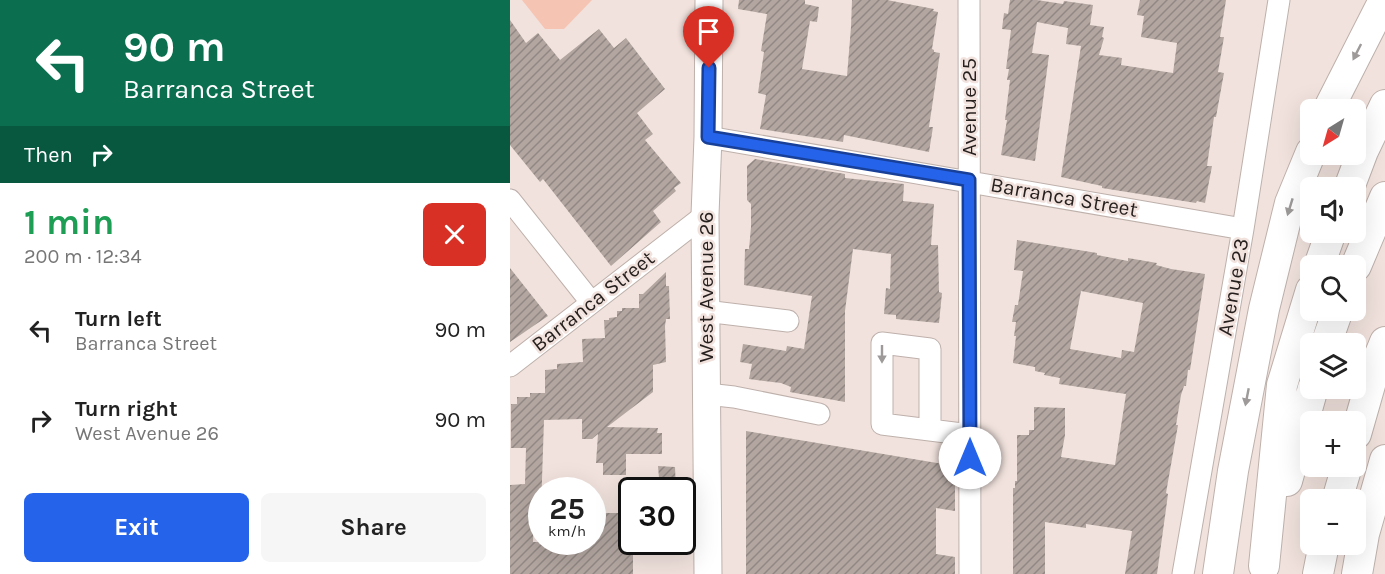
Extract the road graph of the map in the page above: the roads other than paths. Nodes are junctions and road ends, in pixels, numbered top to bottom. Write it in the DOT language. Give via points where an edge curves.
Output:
graph roads {
  1 [pos="709,0"];
  2 [pos="969,0"];
  3 [pos="1279,0"];
  4 [pos="1384,0"];
  5 [pos="1334,99"];
  6 [pos="1385,105"];
  7 [pos="708,137"];
  8 [pos="1306,165"];
  9 [pos="1352,177"];
  10 [pos="969,180"];
  11 [pos="1385,197"];
  12 [pos="510,200"];
  13 [pos="705,215"];
  14 [pos="1243,229"];
  15 [pos="1361,255"];
  16 [pos="591,302"];
  17 [pos="705,310"];
  18 [pos="788,321"];
  19 [pos="1302,321"];
  20 [pos="1385,342"];
  21 [pos="510,366"];
  22 [pos="707,394"];
  23 [pos="1309,399"];
  24 [pos="1363,411"];
  25 [pos="819,414"];
  26 [pos="930,430"];
  27 [pos="970,435"];
  28 [pos="1385,460"];
  29 [pos="1385,517"];
  30 [pos="1322,555"];
  31 [pos="1264,570"];
  32 [pos="708,574"];
  33 [pos="970,574"];
  34 [pos="1183,574"];
  35 [pos="1218,574"];
  36 [pos="1318,574"];
  37 [pos="1357,574"];
  38 [pos="1364,574"];
  1 -- 7 [label="main road, West Avenue 26"];
  2 -- 10 [label="street, Avenue 25"];
  3 -- 14 [label="street, Avenue 23"];
  4 -- 5 [label="highway, one-way"];
  6 -- 9 [label="highway"];
  7 -- 10 [label="street, Barranca Street"];
  7 -- 13 [label="main road, West Avenue 26"];
  8 -- 35 [label="highway, one-way" via="1290,203 1264,309"];
  10 -- 14 [label="street, Barranca Street"];
  10 -- 27 [label="street, Avenue 25"];
  11 -- 15 [label="highway"];
  12 -- 16 [label="street"];
  13 -- 16 [label="street, Barranca Street"];
  13 -- 17 [label="main road, West Avenue 26"];
  14 -- 34 [label="street, Avenue 23"];
  16 -- 21 [label="street, Barranca Street"];
  17 -- 18 [label="street"];
  17 -- 22 [label="main road, West Avenue 26"];
  19 -- 31 [label="highway" via="1282,385"];
  20 -- 24 [label="highway"];
  22 -- 25 [label="street"];
  22 -- 32 [label="main road, West Avenue 26"];
  23 -- 31 [label="highway"];
  26 -- 26 [label="street, one-way" via="930,349 882,343 882,424"];
  26 -- 27 [label="street"];
  27 -- 33 [label="street, Avenue 25"];
  28 -- 37 [label="highway"];
  29 -- 38 [label="highway"];
  30 -- 36 [label="highway"];
}
